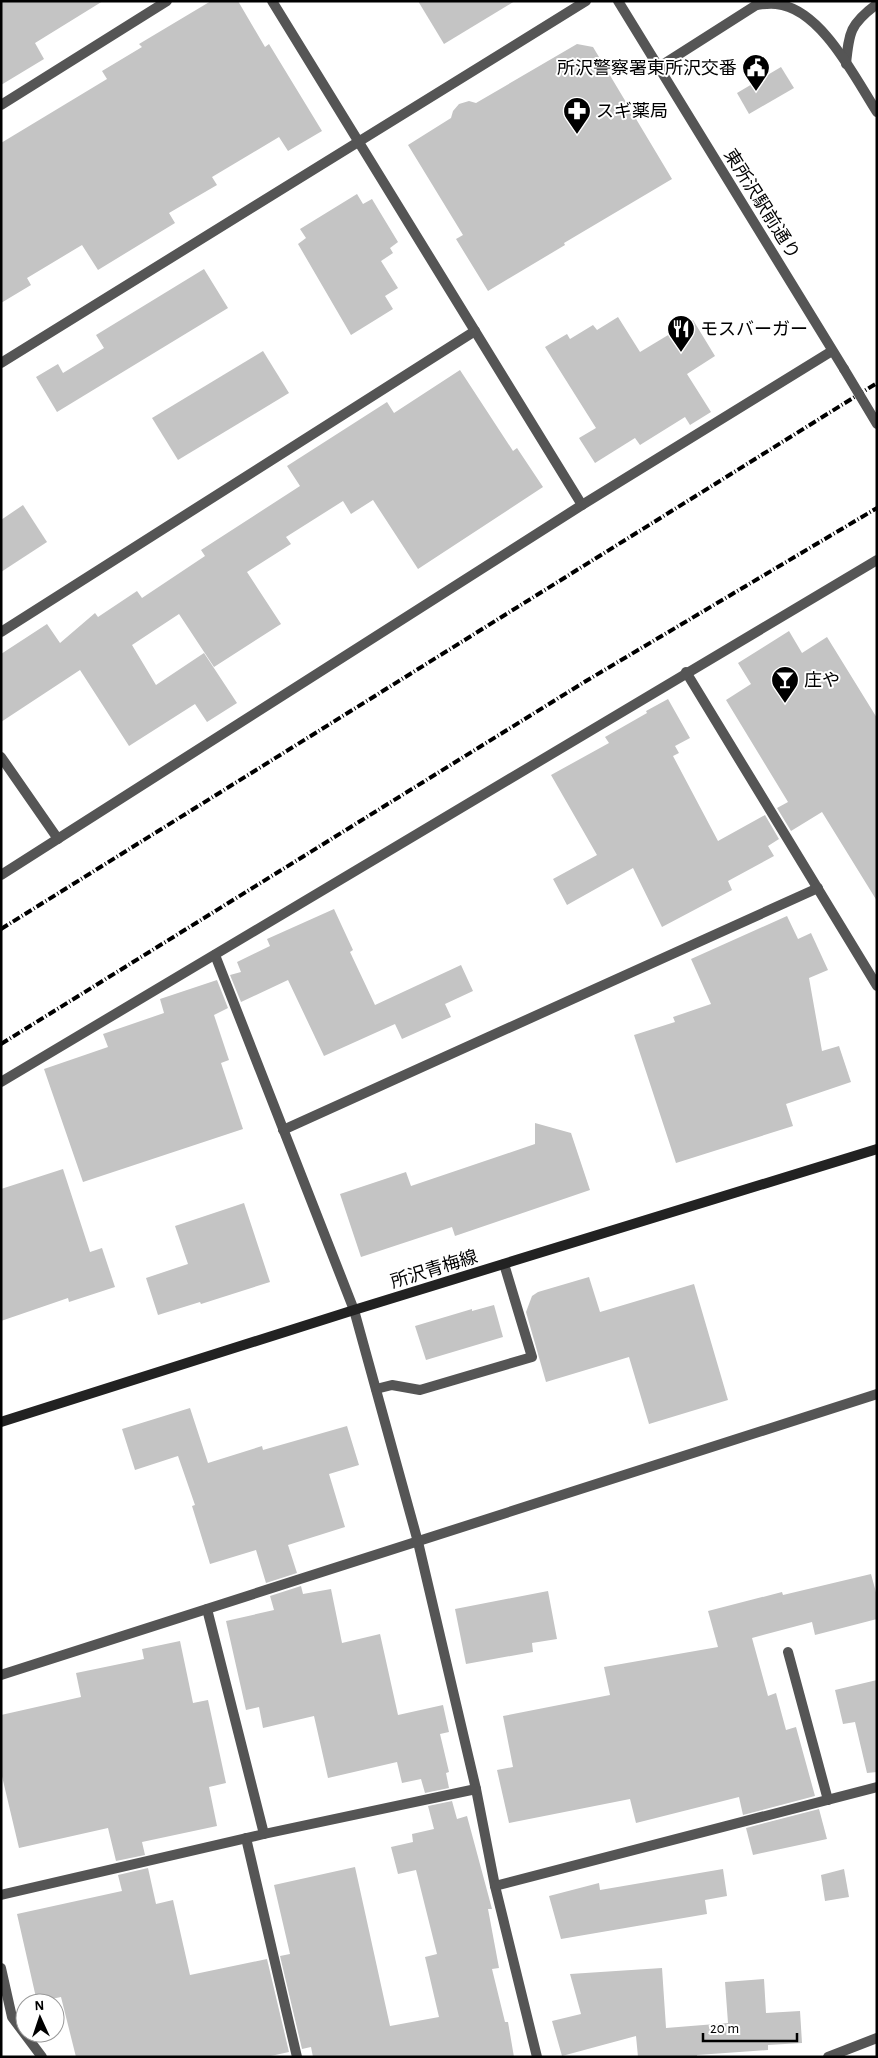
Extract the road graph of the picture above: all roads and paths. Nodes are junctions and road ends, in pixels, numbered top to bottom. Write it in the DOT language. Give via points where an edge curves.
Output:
graph roads {
  1 [pos="167,1"];
  2 [pos="272,1"];
  3 [pos="586,1"];
  4 [pos="618,1"];
  5 [pos="759,3"];
  6 [pos="877,4"];
  7 [pos="846,64"];
  8 [pos="659,67"];
  9 [pos="1,105"];
  10 [pos="877,112"];
  11 [pos="359,142"];
  12 [pos="476,331"];
  13 [pos="832,351"];
  14 [pos="1,363"];
  15 [pos="877,424"];
  16 [pos="582,505"];
  17 [pos="877,560"];
  18 [pos="1,632"];
  19 [pos="686,672"];
  20 [pos="1,757"];
  21 [pos="58,839"];
  22 [pos="1,875"];
  23 [pos="818,888"];
  24 [pos="215,955"];
  25 [pos="877,986"];
  26 [pos="1,1082"];
  27 [pos="283,1130"];
  28 [pos="877,1149"];
  29 [pos="504,1264"];
  30 [pos="354,1310"];
  31 [pos="376,1390"];
  32 [pos="877,1394"];
  33 [pos="1,1422"];
  34 [pos="418,1542"];
  35 [pos="207,1609"];
  36 [pos="788,1652"];
  37 [pos="1,1675"];
  38 [pos="877,1787"];
  39 [pos="476,1789"];
  40 [pos="828,1800"];
  41 [pos="264,1834"];
  42 [pos="246,1838"];
  43 [pos="496,1886"];
  44 [pos="1,1896"];
  45 [pos="1,1968"];
  46 [pos="4,1995"];
  47 [pos="877,2038"];
  48 [pos="42,2057"];
  49 [pos="297,2057"];
  50 [pos="537,2057"];
  51 [pos="828,2057"];
  1 -- 9 [label="street"];
  2 -- 11 [label="street"];
  3 -- 11 [label="street"];
  4 -- 8 [label="street, 東所沢駅前通り"];
  5 -- 7 [label="street" via="777,4 800,12 819,27"];
  5 -- 8 [label="street"];
  6 -- 7 [label="street" via="852,28"];
  7 -- 10 [label="street"];
  8 -- 13 [label="street, 東所沢駅前通り"];
  11 -- 12 [label="street"];
  11 -- 14 [label="street"];
  12 -- 16 [label="street"];
  12 -- 18 [label="street"];
  13 -- 15 [label="street, 東所沢駅前通り, bridge"];
  13 -- 16 [label="street"];
  16 -- 21 [label="street"];
  17 -- 19 [label="street"];
  19 -- 23 [label="street"];
  19 -- 24 [label="street"];
  20 -- 21 [label="street"];
  21 -- 22 [label="street"];
  23 -- 25 [label="street"];
  23 -- 27 [label="street"];
  24 -- 26 [label="street"];
  24 -- 27 [label="street"];
  27 -- 30 [label="street"];
  28 -- 29 [label="main road, 所沢青梅線"];
  29 -- 30 [label="main road, 所沢青梅線"];
  29 -- 31 [label="street" via="532,1357 420,1390 392,1386"];
  30 -- 31 [label="street"];
  30 -- 33 [label="main road, 所沢青梅線"];
  31 -- 34 [label="street"];
  32 -- 34 [label="street"];
  34 -- 35 [label="street"];
  34 -- 39 [label="street"];
  35 -- 37 [label="street"];
  35 -- 41 [label="street"];
  36 -- 40 [label="street"];
  38 -- 40 [label="street"];
  39 -- 41 [label="street"];
  39 -- 43 [label="street"];
  40 -- 43 [label="street"];
  41 -- 42 [label="street"];
  42 -- 44 [label="street"];
  42 -- 49 [label="street"];
  43 -- 50 [label="street"];
  45 -- 46 [label="street"];
  46 -- 48 [label="street" via="12,2017"];
  47 -- 51 [label="street"];
}
